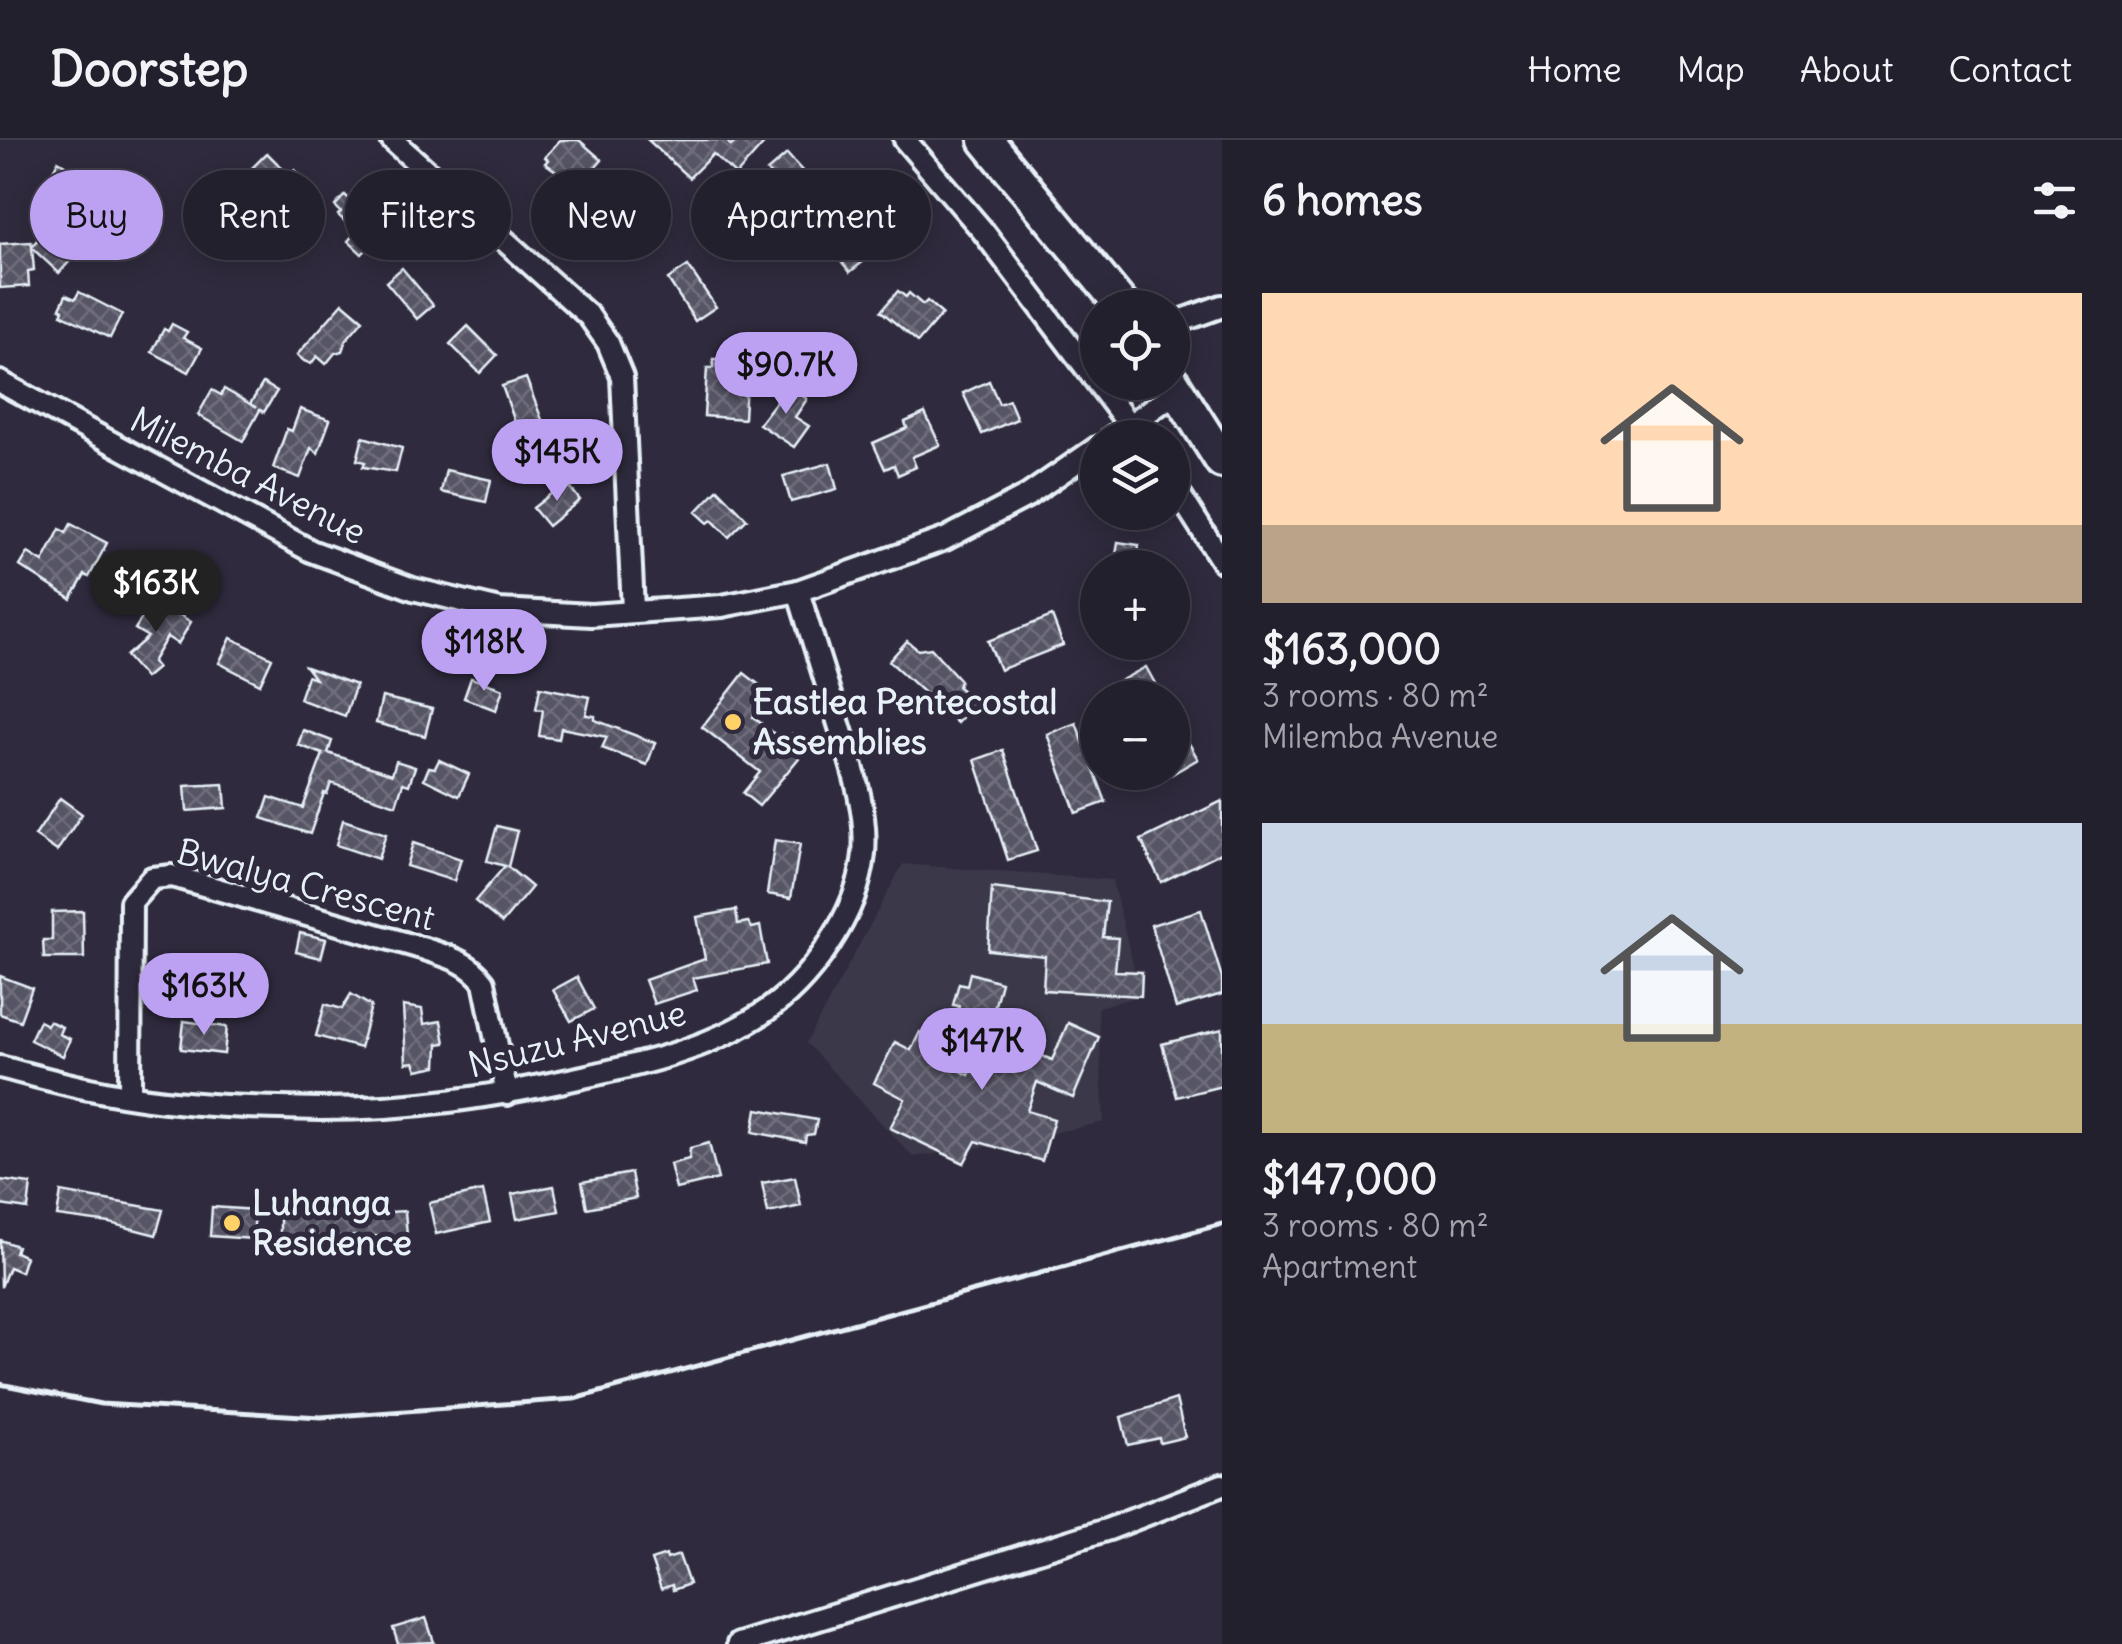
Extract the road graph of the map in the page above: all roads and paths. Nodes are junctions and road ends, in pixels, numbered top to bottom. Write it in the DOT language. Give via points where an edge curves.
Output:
graph roads {
  1 [pos="392,140"];
  2 [pos="905,140"];
  3 [pos="986,140"];
  4 [pos="1109,290"];
  5 [pos="1222,306"];
  6 [pos="1190,318"];
  7 [pos="0,382"];
  8 [pos="1163,400"];
  9 [pos="1183,400"];
  10 [pos="1126,420"];
  11 [pos="1144,420"];
  12 [pos="1080,459"];
  13 [pos="1222,461"];
  14 [pos="1190,511"];
  15 [pos="1222,561"];
  16 [pos="798,592"];
  17 [pos="634,610"];
  18 [pos="0,1067"];
  19 [pos="507,1094"];
  20 [pos="130,1095"];
  21 [pos="1222,1486"];
  22 [pos="738,1644"];
  1 -- 17 [label="street" via="589,316 608,342 622,376"];
  2 -- 10 [label="street"];
  3 -- 4 [label="main road"];
  5 -- 6 [label="street"];
  7 -- 17 [label="street, Milemba Avenue" via="311,551 413,589 500,610"];
  8 -- 11 [label="street"];
  9 -- 13 [label="main road"];
  12 -- 16 [label="street, Milemba Avenue" via="945,539"];
  14 -- 15 [label="street"];
  16 -- 17 [label="street, Milemba Avenue" via="722,606"];
  16 -- 19 [label="street, Nsuzu Avenue" via="862,812 864,853 840,922 819,957 760,1015 688,1050"];
  18 -- 20 [label="street, Nsuzu Avenue"];
  19 -- 20 [label="street, Nsuzu Avenue" via="418,1107 320,1108"];
  19 -- 20 [label="street, Bwalya Crescent" via="484,982 474,969 172,876 152,878 131,902"];
  21 -- 22 [label="street" via="1110,1529"];
}
